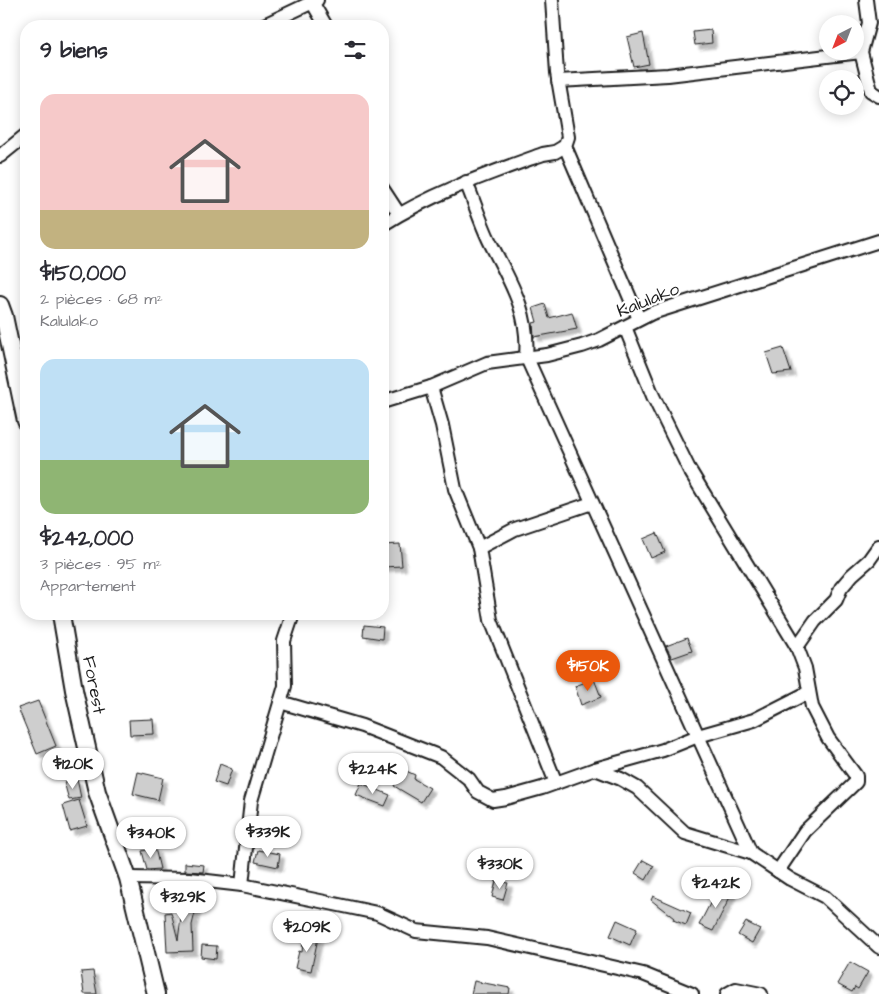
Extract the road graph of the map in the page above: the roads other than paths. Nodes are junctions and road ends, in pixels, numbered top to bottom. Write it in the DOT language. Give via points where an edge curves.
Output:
graph roads {
  1 [pos="552,0"];
  2 [pos="866,0"];
  3 [pos="314,1"];
  4 [pos="274,20"];
  5 [pos="323,20"];
  6 [pos="864,41"];
  7 [pos="819,57"];
  8 [pos="863,60"];
  9 [pos="558,81"];
  10 [pos="879,96"];
  11 [pos="20,140"];
  12 [pos="565,146"];
  13 [pos="0,156"];
  14 [pos="466,182"];
  15 [pos="389,199"];
  16 [pos="399,214"];
  17 [pos="389,220"];
  18 [pos="879,241"];
  19 [pos="0,304"];
  20 [pos="640,319"];
  21 [pos="625,327"];
  22 [pos="526,356"];
  23 [pos="431,387"];
  24 [pos="20,392"];
  25 [pos="389,400"];
  26 [pos="592,503"];
  27 [pos="879,546"];
  28 [pos="478,548"];
  29 [pos="61,620"];
  30 [pos="290,620"];
  31 [pos="797,647"];
  32 [pos="809,692"];
  33 [pos="280,702"];
  34 [pos="698,736"];
  35 [pos="595,769"];
  36 [pos="556,783"];
  37 [pos="751,853"];
  38 [pos="778,870"];
  39 [pos="128,878"];
  40 [pos="242,886"];
  41 [pos="879,947"];
  42 [pos="156,994"];
  43 [pos="692,994"];
  44 [pos="727,994"];
  45 [pos="761,994"];
  1 -- 9 [label="street"];
  2 -- 6 [label="street" via="869,23"];
  3 -- 4 [label="street"];
  3 -- 5 [label="street"];
  7 -- 9 [label="street" via="668,74"];
  8 -- 10 [label="street" via="871,92"];
  9 -- 12 [label="street" via="568,137"];
  11 -- 13 [label="street"];
  12 -- 14 [label="street"];
  12 -- 20 [label="street"];
  14 -- 16 [label="street"];
  14 -- 22 [label="street" via="522,312"];
  15 -- 16 [label="street"];
  16 -- 17 [label="street"];
  18 -- 20 [label="street, Kalulako" via="652,312"];
  19 -- 24 [label="street"];
  20 -- 21 [label="street, Kalulako"];
  21 -- 22 [label="street, Kalulako" via="582,346 547,355"];
  21 -- 31 [label="street" via="653,396 689,469"];
  22 -- 23 [label="street, Kalulako" via="487,363"];
  22 -- 26 [label="street"];
  23 -- 25 [label="street, Kalulako"];
  23 -- 28 [label="street" via="455,489"];
  26 -- 28 [label="street" via="515,530"];
  26 -- 34 [label="street"];
  27 -- 31 [label="street" via="869,560 852,574 836,600 815,621"];
  28 -- 36 [label="street" via="491,620"];
  29 -- 39 [label="street, Forest" via="97,792"];
  30 -- 33 [label="street" via="284,641 286,679"];
  31 -- 32 [label="street"];
  32 -- 34 [label="street" via="754,720"];
  32 -- 38 [label="street" via="812,707 828,738 856,776 856,782 805,831"];
  33 -- 36 [label="street" via="362,726 441,757 469,779 478,792 493,800"];
  33 -- 40 [label="street" via="251,801"];
  34 -- 35 [label="street" via="663,750"];
  34 -- 37 [label="street"];
  35 -- 36 [label="street"];
  35 -- 37 [label="street" via="637,788 685,834"];
  37 -- 38 [label="street"];
  38 -- 41 [label="street" via="825,897"];
  39 -- 40 [label="street" via="190,879"];
  39 -- 42 [label="street, Forest"];
  40 -- 43 [label="street" via="377,913 416,931 487,938 643,974"];
  44 -- 45 [label="street" via="736,989"];
}
